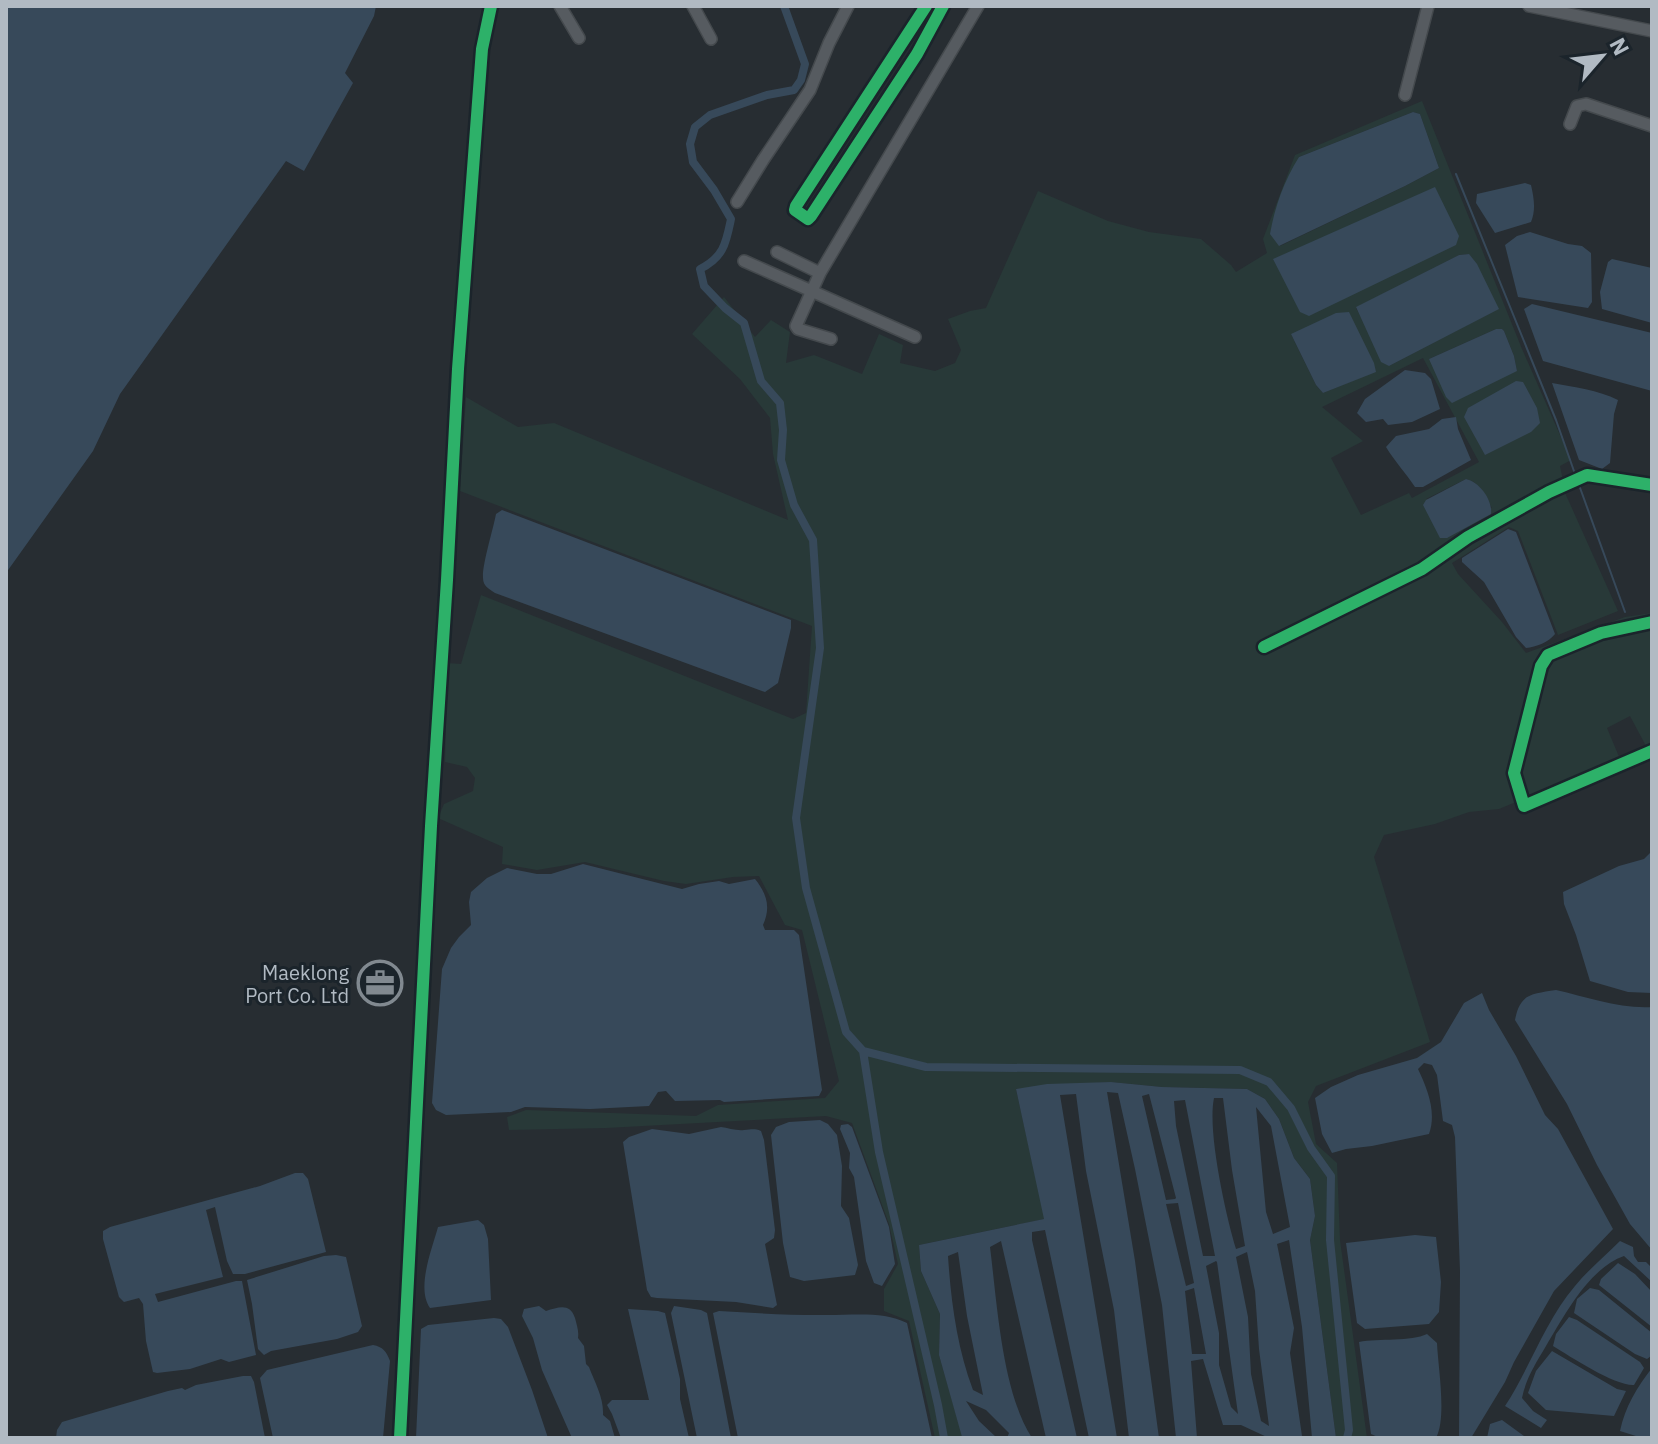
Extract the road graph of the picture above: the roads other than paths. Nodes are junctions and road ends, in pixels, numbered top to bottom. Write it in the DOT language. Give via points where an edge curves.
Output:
graph roads {
  1 [pos="491,6"];
  2 [pos="560,6"];
  3 [pos="693,6"];
  4 [pos="848,6"];
  5 [pos="978,6"];
  6 [pos="1428,6"];
  7 [pos="1529,6"];
  8 [pos="935,7"];
  9 [pos="1652,31"];
  10 [pos="579,38"];
  11 [pos="711,39"];
  12 [pos="1405,95"];
  13 [pos="1570,124"];
  14 [pos="1652,126"];
  15 [pos="737,202"];
  16 [pos="777,252"];
  17 [pos="744,261"];
  18 [pos="820,273"];
  19 [pos="811,292"];
  20 [pos="915,337"];
  21 [pos="831,339"];
  22 [pos="1652,485"];
  23 [pos="1652,622"];
  24 [pos="1264,647"];
  25 [pos="1652,751"];
  26 [pos="400,1438"];
  1 -- 26 [label="street" via="482,49 458,369"];
  2 -- 10 [label="street"];
  3 -- 11 [label="street"];
  4 -- 15 [label="street" via="810,90"];
  5 -- 18 [label="street"];
  6 -- 12 [label="street"];
  7 -- 9 [label="street"];
  8 -- 8 [label="street" via="796,206 808,219 917,54"];
  13 -- 14 [label="street" via="1582,103"];
  16 -- 18 [label="street"];
  17 -- 19 [label="street"];
  18 -- 19 [label="street"];
  19 -- 20 [label="street"];
  19 -- 21 [label="street" via="796,326"];
  22 -- 24 [label="street" via="1587,475 1468,537 1422,569"];
  23 -- 25 [label="street" via="1601,633 1548,655 1514,773 1524,806"];
}
